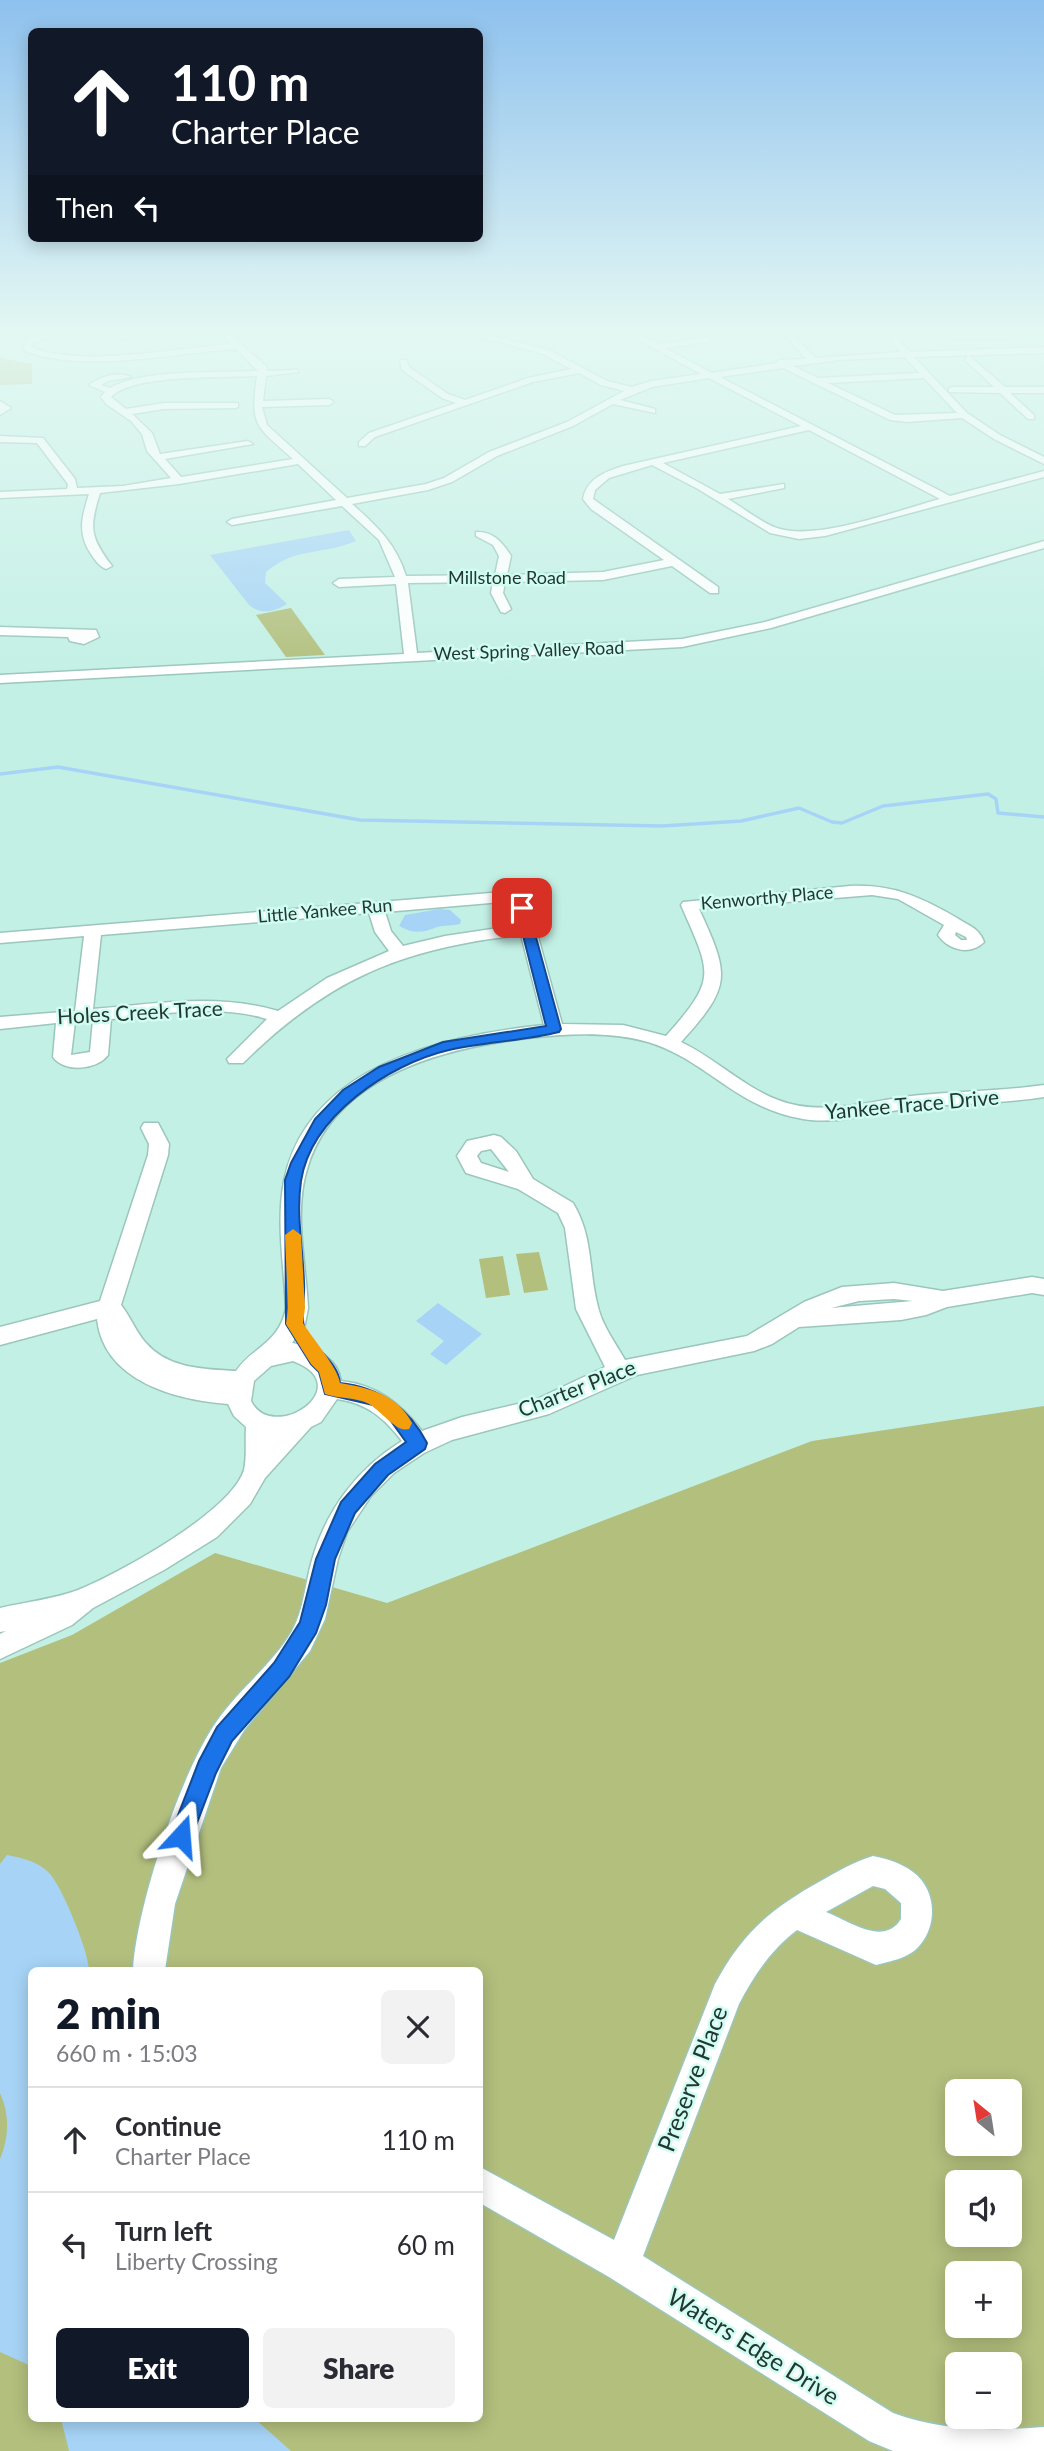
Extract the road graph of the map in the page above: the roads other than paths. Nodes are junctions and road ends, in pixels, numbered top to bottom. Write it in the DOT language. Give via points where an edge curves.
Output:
graph roads {
  1 [pos="49,450"];
  2 [pos="152,450"];
  3 [pos="204,450"];
  4 [pos="288,450"];
  5 [pos="502,450"];
  6 [pos="707,450"];
  7 [pos="854,450"];
  8 [pos="41,455"];
  9 [pos="54,457"];
  10 [pos="158,457"];
  11 [pos="300,461"];
  12 [pos="653,462"];
  13 [pos="1044,474"];
  14 [pos="179,481"];
  15 [pos="780,486"];
  16 [pos="94,491"];
  17 [pos="71,492"];
  18 [pos="0,495"];
  19 [pos="719,497"];
  20 [pos="950,500"];
  21 [pos="344,503"];
  22 [pos="232,522"];
  23 [pos="480,534"];
  24 [pos="1044,544"];
  25 [pos="673,562"];
  26 [pos="106,566"];
  27 [pos="500,579"];
  28 [pos="400,580"];
  29 [pos="340,583"];
  30 [pos="713,590"];
  31 [pos="505,609"];
  32 [pos="0,631"];
  33 [pos="75,634"];
  34 [pos="411,656"];
  35 [pos="0,679"];
  36 [pos="374,907"];
  37 [pos="952,925"];
  38 [pos="529,929"];
  39 [pos="93,931"];
  40 [pos="0,938"];
  41 [pos="399,952"];
  42 [pos="84,1015"];
  43 [pos="279,1017"];
  44 [pos="0,1023"];
  45 [pos="554,1029"];
  46 [pos="670,1043"];
  47 [pos="236,1059"];
  48 [pos="1044,1091"];
  49 [pos="151,1128"];
  50 [pos="525,1184"];
  51 [pos="1040,1283"];
  52 [pos="109,1307"];
  53 [pos="294,1324"];
  54 [pos="0,1336"];
  55 [pos="269,1356"];
  56 [pos="317,1360"];
  57 [pos="619,1371"];
  58 [pos="240,1388"];
  59 [pos="331,1389"];
  60 [pos="258,1422"];
  61 [pos="302,1422"];
  62 [pos="418,1443"];
  63 [pos="256,1471"];
  64 [pos="84,1600"];
  65 [pos="0,1620"];
  66 [pos="0,1647"];
  67 [pos="794,1913"];
  68 [pos="149,1967"];
  69 [pos="483,2187"];
  70 [pos="622,2264"];
  71 [pos="1035,2448"];
  1 -- 9 [label="street"];
  2 -- 10 [label="street"];
  3 -- 10 [label="street"];
  4 -- 11 [label="street"];
  5 -- 21 [label="street" via="440,483"];
  6 -- 12 [label="street"];
  7 -- 20 [label="street"];
  8 -- 9 [label="street"];
  9 -- 17 [label="street" via="73,484"];
  10 -- 14 [label="street"];
  11 -- 14 [label="street"];
  11 -- 21 [label="street"];
  12 -- 19 [label="street"];
  12 -- 25 [label="street" via="605,476 590,489 589,499"];
  13 -- 20 [label="street"];
  14 -- 16 [label="street"];
  15 -- 19 [label="street"];
  16 -- 17 [label="street"];
  16 -- 26 [label="street" via="84,531 88,545"];
  17 -- 18 [label="street"];
  19 -- 20 [label="street" via="774,531 799,536"];
  21 -- 22 [label="street"];
  21 -- 28 [label="street" via="389,545"];
  23 -- 27 [label="street" via="505,556"];
  24 -- 34 [label="street, West Spring Valley Road" via="704,639 628,647"];
  25 -- 27 [label="street, Millstone Road" via="581,578"];
  25 -- 30 [label="street"];
  27 -- 28 [label="street, Millstone Road"];
  27 -- 31 [label="street" via="497,598"];
  28 -- 29 [label="street, Millstone Road"];
  28 -- 34 [label="street"];
  32 -- 33 [label="street"];
  34 -- 35 [label="street, West Spring Valley Road"];
  36 -- 38 [label="street, Little Yankee Run" via="496,896 519,905"];
  36 -- 39 [label="street, Little Yankee Run"];
  36 -- 41 [label="street" via="383,932"];
  37 -- 46 [label="street, Kenworthy Place" via="920,902 892,893 851,891 689,905 714,975 704,1003"];
  38 -- 41 [label="street" via="460,937"];
  38 -- 45 [label="street, Little Yankee Run"];
  39 -- 40 [label="street, Little Yankee Run"];
  39 -- 42 [label="street"];
  41 -- 43 [label="street" via="338,977"];
  42 -- 43 [label="street, Holes Creek Trace" via="209,1006 252,1009"];
  42 -- 44 [label="street, Holes Creek Trace"];
  43 -- 47 [label="street"];
  45 -- 46 [label="street, Yankee Trace Drive" via="612,1029"];
  45 -- 53 [label="street, Yankee Trace Drive" via="472,1040 413,1057 366,1081 323,1119 293,1180"];
  46 -- 48 [label="street, Yankee Trace Drive" via="704,1061 757,1100 810,1114 851,1114 908,1102"];
  49 -- 52 [label="street" via="159,1155"];
  50 -- 57 [label="street" via="563,1205 572,1218 587,1309"];
  51 -- 57 [label="street, Charter Place" via="943,1298 901,1312 796,1319 764,1339 742,1346"];
  52 -- 54 [label="street"];
  52 -- 58 [label="street" via="120,1316 137,1349 160,1366"];
  53 -- 55 [label="street"];
  53 -- 56 [label="street"];
  55 -- 56 [label="street" via="294,1352"];
  55 -- 58 [label="street" via="247,1371"];
  56 -- 59 [label="street" via="326,1367"];
  57 -- 62 [label="street, Charter Place" via="553,1404 453,1428"];
  58 -- 60 [label="street" via="244,1411"];
  59 -- 61 [label="street" via="322,1408"];
  59 -- 62 [label="street" via="379,1400"];
  60 -- 61 [label="street" via="272,1426"];
  60 -- 63 [label="street"];
  61 -- 63 [label="street"];
  62 -- 68 [label="street, Charter Place" via="381,1469 348,1508 327,1553 316,1605 298,1647 230,1726 207,1768 156,1914"];
  63 -- 64 [label="street" via="241,1497 208,1529"];
  64 -- 65 [label="street"];
  64 -- 66 [label="street" via="37,1631"];
  67 -- 70 [label="street, Preserve Place" via="769,1931 746,1958 726,1995"];
  69 -- 70 [label="street, Waters Edge Drive"];
  70 -- 71 [label="street, Waters Edge Drive" via="882,2428 951,2449"];
}
